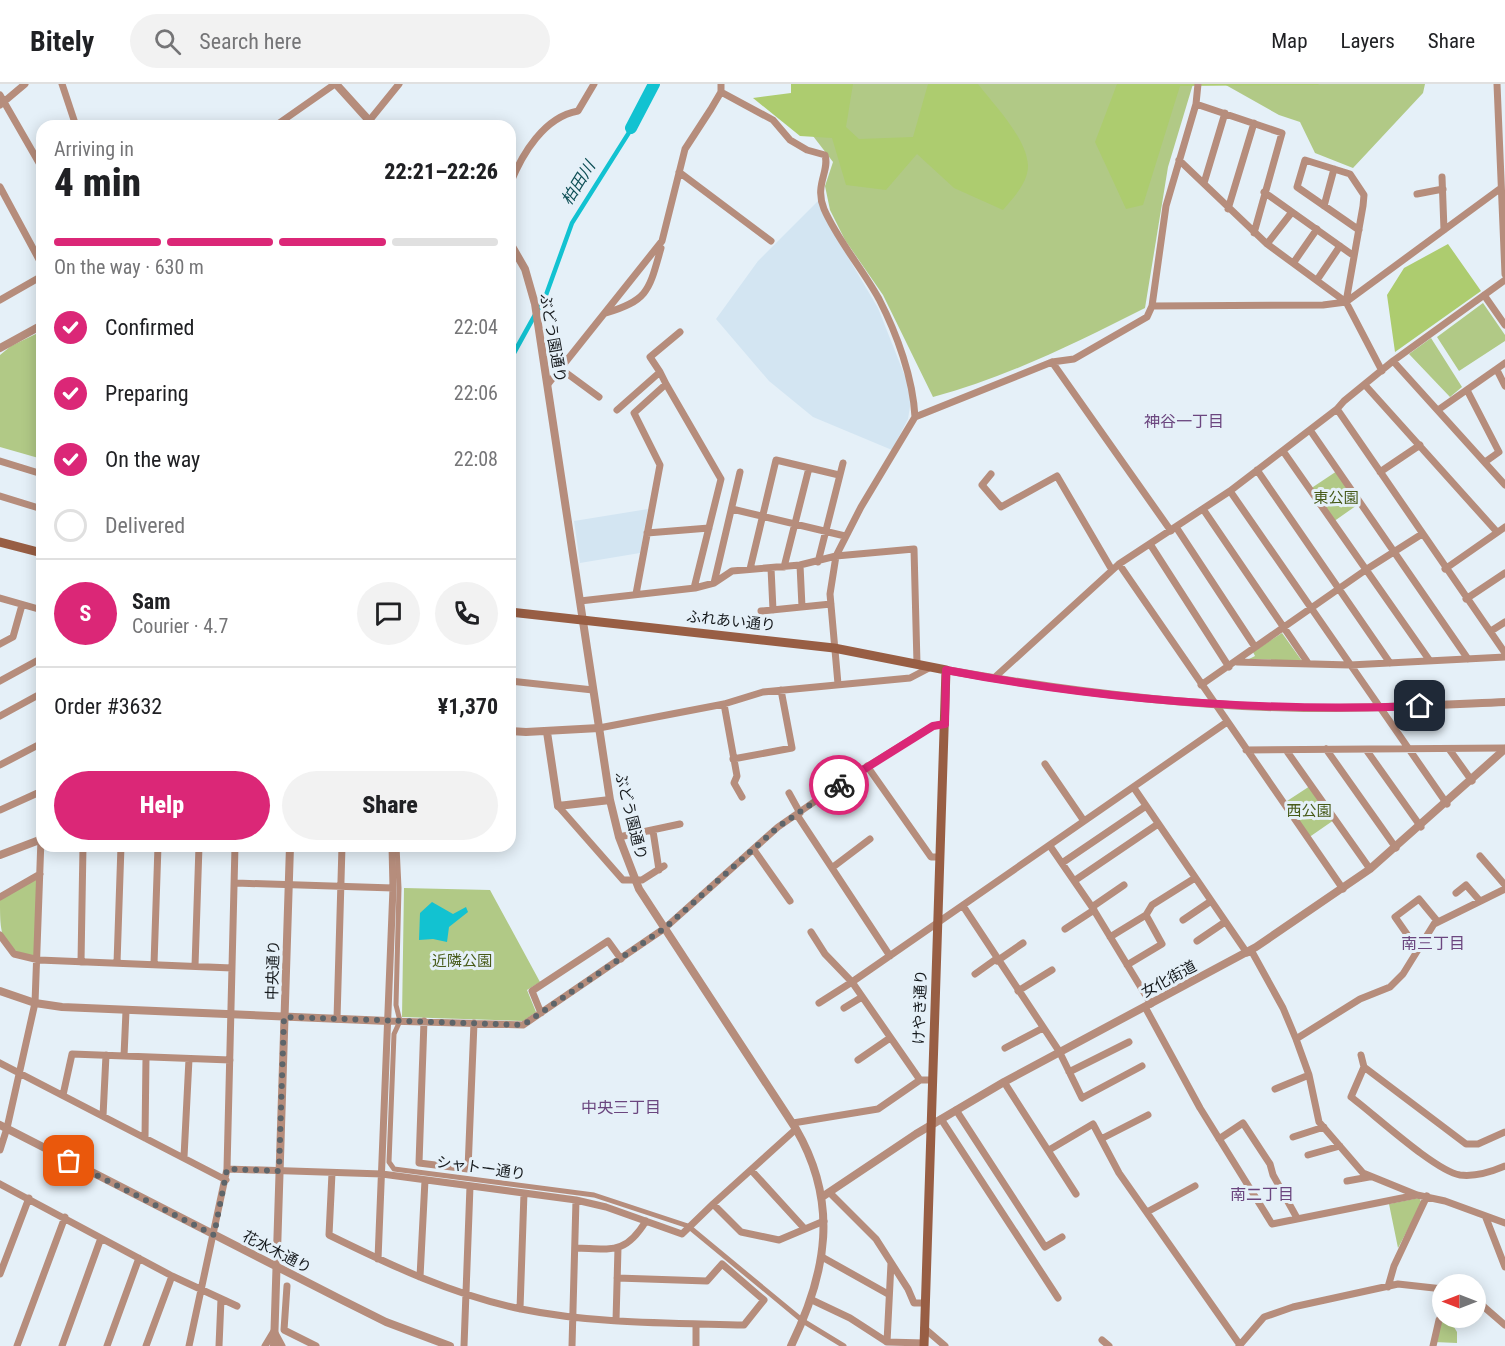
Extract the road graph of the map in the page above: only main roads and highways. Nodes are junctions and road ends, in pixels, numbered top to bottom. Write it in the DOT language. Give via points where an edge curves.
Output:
graph roads {
  1 [pos="0,542"];
  2 [pos="36,551"];
  3 [pos="516,613"];
  4 [pos="946,670"];
  5 [pos="924,1345"];
  1 -- 2 [label="main road"];
  3 -- 4 [label="main road, ふれあい通り" via="834,648"];
  4 -- 5 [label="main road, けやき通り"];
}
